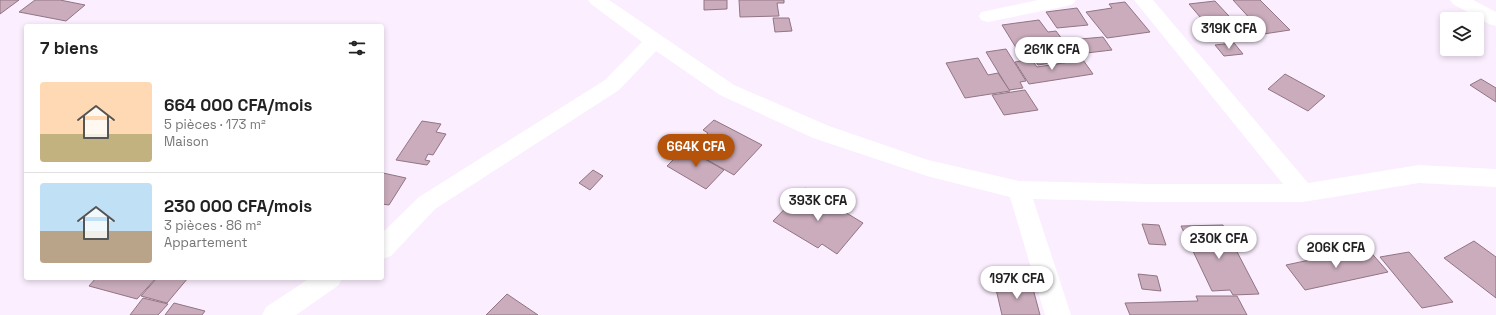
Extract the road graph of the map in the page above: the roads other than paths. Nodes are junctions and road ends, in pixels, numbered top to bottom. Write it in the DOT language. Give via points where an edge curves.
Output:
graph roads {
  1 [pos="597,0"];
  2 [pos="1067,0"];
  3 [pos="1143,0"];
  4 [pos="1459,0"];
  5 [pos="988,16"];
  6 [pos="1496,20"];
  7 [pos="654,41"];
  8 [pos="1496,178"];
  9 [pos="1019,190"];
  10 [pos="1303,193"];
  11 [pos="384,247"];
  12 [pos="327,280"];
  13 [pos="275,315"];
  14 [pos="1058,315"];
  1 -- 7 [label="street"];
  2 -- 5 [label="street"];
  3 -- 10 [label="street"];
  4 -- 6 [label="street"];
  7 -- 9 [label="street" via="727,90 821,132 927,168"];
  7 -- 11 [label="street" via="612,85 427,203"];
  8 -- 10 [label="street" via="1419,174"];
  9 -- 10 [label="street"];
  9 -- 14 [label="street"];
  12 -- 13 [label="street"];
}
